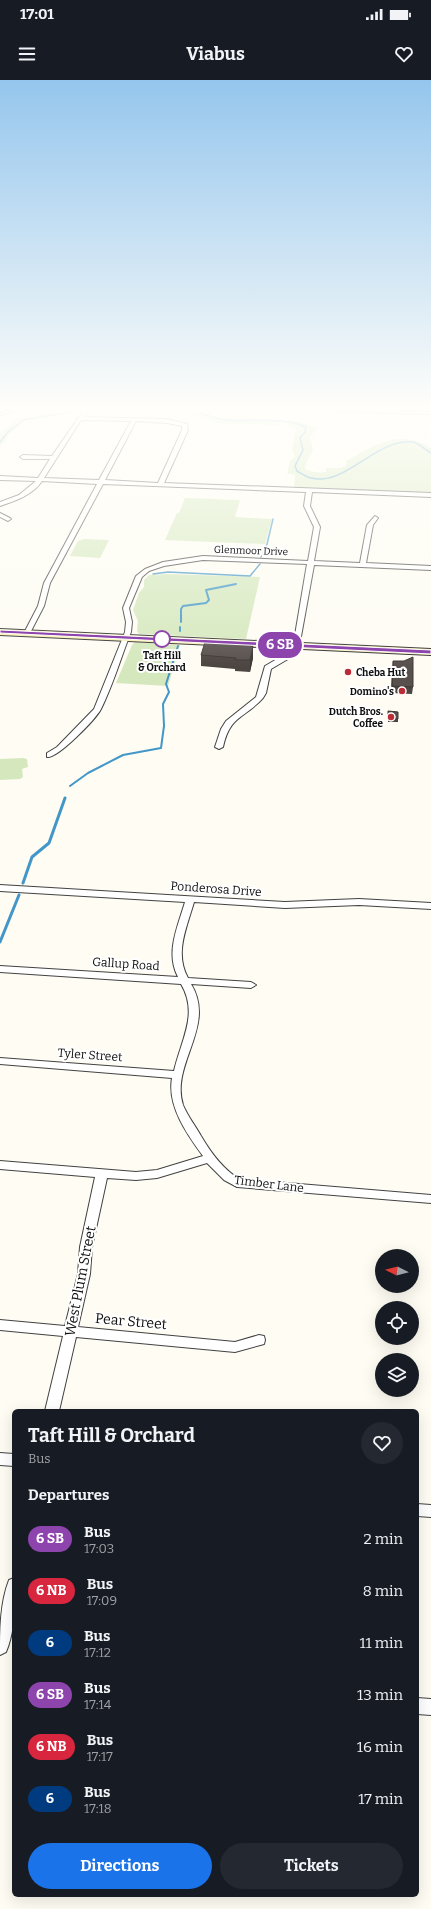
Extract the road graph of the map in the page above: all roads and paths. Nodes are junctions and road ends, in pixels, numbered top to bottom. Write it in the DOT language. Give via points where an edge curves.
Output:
graph roads {
  1 [pos="17,496"];
  2 [pos="93,496"];
  3 [pos="308,496"];
  4 [pos="0,504"];
  5 [pos="0,515"];
  6 [pos="375,518"];
  7 [pos="8,520"];
  8 [pos="311,563"];
  9 [pos="363,565"];
  10 [pos="431,568"];
  11 [pos="0,632"];
  12 [pos="27,633"];
  13 [pos="126,638"];
  14 [pos="293,646"];
  15 [pos="431,652"];
  16 [pos="219,748"];
  17 [pos="50,755"];
  18 [pos="0,888"];
  19 [pos="190,900"];
  20 [pos="431,906"];
  21 [pos="0,968"];
  22 [pos="186,981"];
  23 [pos="251,984"];
  24 [pos="0,1061"];
  25 [pos="178,1075"];
  26 [pos="210,1158"];
  27 [pos="0,1165"];
  28 [pos="102,1174"];
  29 [pos="431,1199"];
  30 [pos="0,1326"];
  31 [pos="70,1332"];
  32 [pos="259,1340"];
  33 [pos="52,1409"];
  34 [pos="0,1458"];
  35 [pos="12,1460"];
  36 [pos="419,1510"];
  37 [pos="431,1511"];
  38 [pos="12,1596"];
  39 [pos="7,1622"];
  40 [pos="0,1647"];
  41 [pos="419,1706"];
  42 [pos="431,1708"];
  1 -- 4 [label="street"];
  2 -- 12 [label="street" via="47,583 42,606"];
  3 -- 8 [label="street" via="307,506 317,527"];
  5 -- 7 [label="street"];
  6 -- 9 [label="street" via="370,525"];
  8 -- 9 [label="street, Glenmoor Drive"];
  8 -- 13 [label="street, Glenmoor Drive" via="196,558 169,562 152,568 139,576 126,604 130,626"];
  8 -- 14 [label="street" via="297,641"];
  9 -- 10 [label="street, Glenmoor Drive"];
  11 -- 12 [label="main road"];
  12 -- 13 [label="main road"];
  13 -- 14 [label="main road"];
  13 -- 17 [label="street, Glenmoor Drive" via="97,710 60,749"];
  14 -- 15 [label="main road"];
  14 -- 16 [label="street" via="285,657 268,668 259,698 227,724 222,732"];
  18 -- 19 [label="street, Ponderosa Drive"];
  19 -- 20 [label="street, Ponderosa Drive" via="285,905 359,902"];
  19 -- 22 [label="street" via="177,956 178,966"];
  21 -- 22 [label="street, Gallup Road"];
  22 -- 23 [label="street, Gallup Road"];
  22 -- 25 [label="street" via="194,997 195,1008"];
  24 -- 25 [label="street, Tyler Street"];
  25 -- 26 [label="street" via="178,1106"];
  26 -- 28 [label="street" via="152,1175"];
  26 -- 29 [label="street, Timber Lane" via="228,1179 237,1183"];
  27 -- 28 [label="street"];
  28 -- 31 [label="street, West Plum Street" via="86,1246 84,1274"];
  30 -- 31 [label="street, Pear Street"];
  31 -- 32 [label="street, Pear Street" via="235,1347"];
  31 -- 33 [label="street, West Plum Street"];
  34 -- 35 [label="street"];
  36 -- 37 [label="street"];
  38 -- 39 [label="street"];
  39 -- 40 [label="street"];
  41 -- 42 [label="street"];
}
